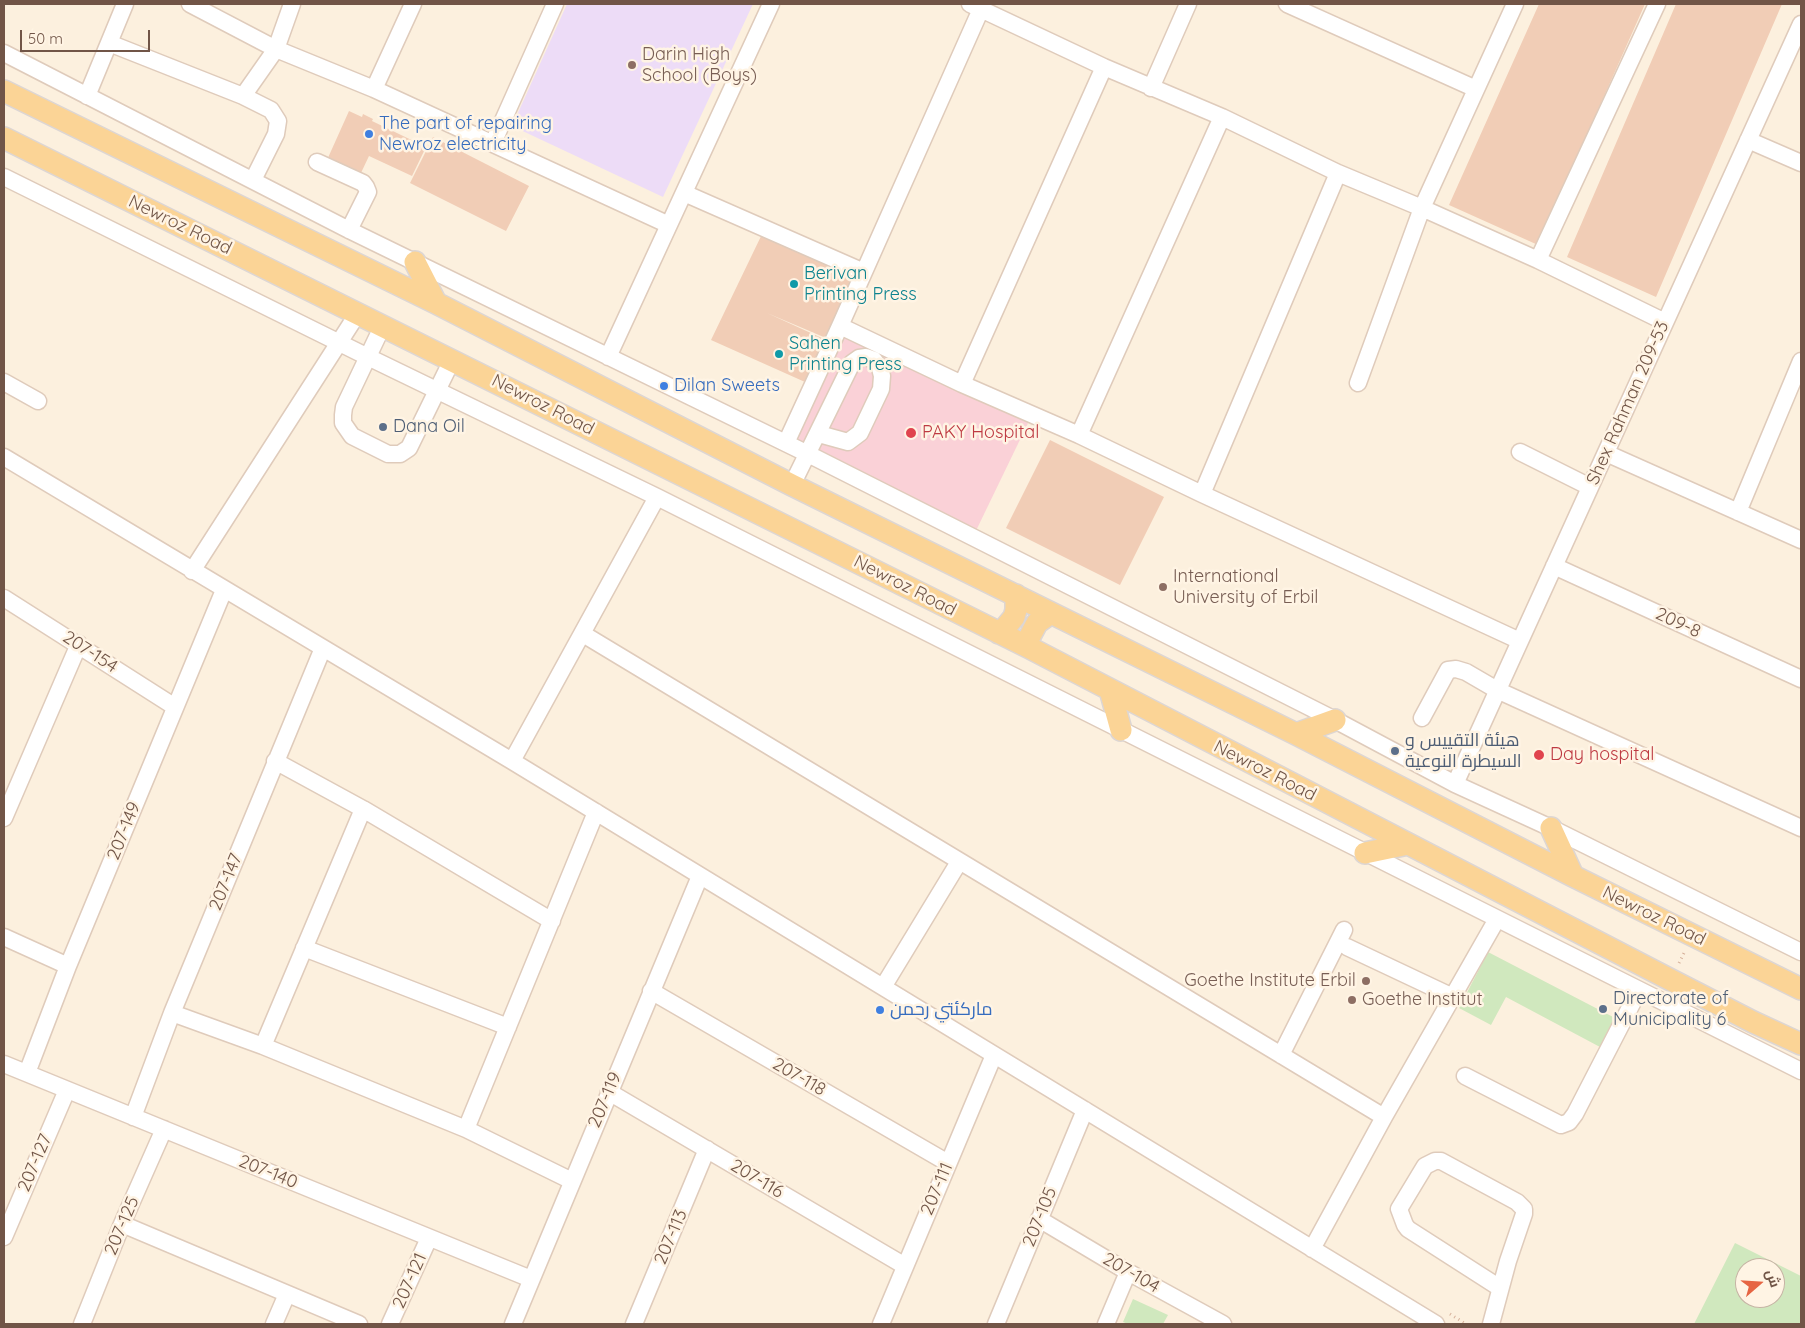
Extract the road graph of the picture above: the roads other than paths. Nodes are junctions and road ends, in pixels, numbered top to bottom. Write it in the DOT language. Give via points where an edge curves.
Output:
graph roads {
  1 [pos="125,4"];
  2 [pos="190,4"];
  3 [pos="292,4"];
  4 [pos="413,4"];
  5 [pos="556,4"];
  6 [pos="771,4"];
  7 [pos="1188,4"];
  8 [pos="1287,4"];
  9 [pos="1515,4"];
  10 [pos="1657,4"];
  11 [pos="976,6"];
  12 [pos="1801,24"];
  13 [pos="109,44"];
  14 [pos="276,49"];
  15 [pos="4,54"];
  16 [pos="1104,67"];
  17 [pos="1151,88"];
  18 [pos="374,89"];
  19 [pos="1476,89"];
  20 [pos="4,91"];
  21 [pos="87,96"];
  22 [pos="243,96"];
  23 [pos="1222,117"];
  24 [pos="4,138"];
  25 [pos="1748,140"];
  26 [pos="493,143"];
  27 [pos="317,162"];
  28 [pos="1801,163"];
  29 [pos="1338,173"];
  30 [pos="4,177"];
  31 [pos="253,180"];
  32 [pos="684,193"];
  33 [pos="1422,208"];
  34 [pos="669,225"];
  35 [pos="349,230"];
  36 [pos="1538,260"];
  37 [pos="415,262"];
  38 [pos="864,272"];
  39 [pos="436,303"];
  40 [pos="358,313"];
  41 [pos="1665,322"];
  42 [pos="384,325"];
  43 [pos="840,326"];
  44 [pos="339,342"];
  45 [pos="368,357"];
  46 [pos="608,357"];
  47 [pos="452,360"];
  48 [pos="1801,361"];
  49 [pos="4,382"];
  50 [pos="1358,383"];
  51 [pos="962,384"];
  52 [pos="437,390"];
  53 [pos="38,401"];
  54 [pos="819,434"];
  55 [pos="1079,435"];
  56 [pos="786,444"];
  57 [pos="1520,452"];
  58 [pos="1606,453"];
  59 [pos="808,454"];
  60 [pos="4,457"];
  61 [pos="792,485"];
  62 [pos="1590,487"];
  63 [pos="1202,494"];
  64 [pos="657,497"];
  65 [pos="1738,512"];
  66 [pos="1801,540"];
  67 [pos="1554,566"];
  68 [pos="192,570"];
  69 [pos="224,590"];
  70 [pos="1016,595"];
  71 [pos="4,598"];
  72 [pos="1051,613"];
  73 [pos="999,632"];
  74 [pos="583,634"];
  75 [pos="1520,641"];
  76 [pos="78,644"];
  77 [pos="1028,646"];
  78 [pos="323,648"];
  79 [pos="1801,679"];
  80 [pos="1110,690"];
  81 [pos="1498,690"];
  82 [pos="175,707"];
  83 [pos="1422,718"];
  84 [pos="1335,720"];
  85 [pos="1121,730"];
  86 [pos="1296,734"];
  87 [pos="275,761"];
  88 [pos="512,761"];
  89 [pos="1455,784"];
  90 [pos="363,809"];
  91 [pos="596,812"];
  92 [pos="4,818"];
  93 [pos="1551,828"];
  94 [pos="1801,828"];
  95 [pos="1408,844"];
  96 [pos="1365,853"];
  97 [pos="959,862"];
  98 [pos="700,876"];
  99 [pos="1574,876"];
  100 [pos="1498,919"];
  101 [pos="552,921"];
  102 [pos="1344,930"];
  103 [pos="4,937"];
  104 [pos="1347,947"];
  105 [pos="304,948"];
  106 [pos="1801,952"];
  107 [pos="68,966"];
  108 [pos="883,987"];
  109 [pos="1801,989"];
  110 [pos="1639,990"];
  111 [pos="651,991"];
  112 [pos="1452,997"];
  113 [pos="172,1013"];
  114 [pos="508,1027"];
  115 [pos="1801,1044"];
  116 [pos="263,1046"];
  117 [pos="994,1055"];
  118 [pos="1281,1055"];
  119 [pos="4,1064"];
  120 [pos="1801,1071"];
  121 [pos="27,1073"];
  122 [pos="1465,1076"];
  123 [pos="67,1090"];
  124 [pos="609,1092"];
  125 [pos="1085,1110"];
  126 [pos="133,1117"];
  127 [pos="1384,1117"];
  128 [pos="164,1129"];
  129 [pos="466,1129"];
  130 [pos="707,1149"];
  131 [pos="948,1163"];
  132 [pos="572,1181"];
  133 [pos="1040,1220"];
  134 [pos="122,1224"];
  135 [pos="4,1237"];
  136 [pos="429,1238"];
  137 [pos="1312,1249"];
  138 [pos="905,1266"];
  139 [pos="1128,1272"];
  140 [pos="531,1279"];
  141 [pos="1500,1288"];
  142 [pos="287,1294"];
  143 [pos="82,1324"];
  144 [pos="274,1324"];
  145 [pos="359,1324"];
  146 [pos="390,1324"];
  147 [pos="513,1324"];
  148 [pos="634,1324"];
  149 [pos="881,1324"];
  150 [pos="996,1324"];
  151 [pos="1106,1324"];
  152 [pos="1223,1324"];
  153 [pos="1436,1324"];
  154 [pos="1491,1324"];
  1 -- 13 [label="street"];
  2 -- 14 [label="street"];
  3 -- 14 [label="street"];
  4 -- 18 [label="street"];
  5 -- 26 [label="street"];
  6 -- 32 [label="street"];
  7 -- 17 [label="street"];
  8 -- 19 [label="street"];
  9 -- 19 [label="street"];
  10 -- 36 [label="street"];
  11 -- 16 [label="street"];
  11 -- 38 [label="street"];
  12 -- 25 [label="street, Shex Rahman 209-53"];
  13 -- 21 [label="street"];
  13 -- 22 [label="street"];
  14 -- 18 [label="street"];
  14 -- 22 [label="street"];
  15 -- 21 [label="street"];
  16 -- 17 [label="street"];
  16 -- 51 [label="street"];
  17 -- 23 [label="street"];
  18 -- 26 [label="street"];
  19 -- 33 [label="street"];
  20 -- 39 [label="main road, Newroz Road"];
  21 -- 31 [label="street"];
  22 -- 31 [label="street" via="271,110 278,121 276,134"];
  23 -- 29 [label="street"];
  23 -- 55 [label="street"];
  24 -- 40 [label="main road, Newroz Road"];
  25 -- 28 [label="street"];
  25 -- 41 [label="street, Shex Rahman 209-53"];
  26 -- 34 [label="street"];
  27 -- 35 [label="street" via="366,187 368,192"];
  29 -- 33 [label="street"];
  29 -- 63 [label="street"];
  30 -- 44 [label="street"];
  31 -- 35 [label="street"];
  32 -- 34 [label="street"];
  32 -- 38 [label="street"];
  33 -- 36 [label="street"];
  33 -- 50 [label="street"];
  34 -- 46 [label="street"];
  35 -- 37 [label="street"];
  36 -- 41 [label="street"];
  37 -- 39 [label="main road"];
  37 -- 46 [label="street"];
  38 -- 43 [label="street"];
  39 -- 61 [label="main road, Newroz Road"];
  40 -- 42 [label="main road, Newroz Road"];
  40 -- 44 [label="street"];
  41 -- 58 [label="street, Shex Rahman 209-53"];
  42 -- 45 [label="street"];
  42 -- 47 [label="main road, Newroz Road"];
  43 -- 51 [label="street"];
  43 -- 56 [label="street"];
  44 -- 45 [label="street"];
  44 -- 68 [label="street"];
  45 -- 52 [label="street"];
  45 -- 52 [label="street" via="344,407 343,422 352,436 388,454 400,454 409,448"];
  46 -- 56 [label="street"];
  47 -- 52 [label="street"];
  47 -- 73 [label="main road, Newroz Road"];
  48 -- 65 [label="street"];
  49 -- 53 [label="street"];
  51 -- 55 [label="street"];
  52 -- 64 [label="street"];
  54 -- 54 [label="street" via="848,442 860,433 881,389 882,376 874,360 866,357 852,363"];
  54 -- 59 [label="street"];
  55 -- 63 [label="street"];
  56 -- 59 [label="street"];
  57 -- 62 [label="street"];
  58 -- 62 [label="street, Shex Rahman 209-53"];
  58 -- 65 [label="street"];
  59 -- 61 [label="street"];
  59 -- 84 [label="street"];
  60 -- 68 [label="street"];
  61 -- 70 [label="main road, Newroz Road"];
  62 -- 67 [label="street, Shex Rahman 209-53"];
  63 -- 75 [label="street"];
  64 -- 74 [label="street"];
  64 -- 85 [label="street"];
  65 -- 66 [label="street"];
  67 -- 75 [label="street, Shex Rahman 209-53"];
  67 -- 79 [label="street, 209-8"];
  68 -- 69 [label="street"];
  69 -- 78 [label="street"];
  69 -- 82 [label="street, 207-149"];
  70 -- 72 [label="main road, Newroz Road"];
  70 -- 73 [label="main road" via="1014,617"];
  71 -- 76 [label="street, 207-154"];
  72 -- 77 [label="main road" via="1037,623"];
  72 -- 86 [label="main road, Newroz Road"];
  73 -- 77 [label="main road, Newroz Road"];
  74 -- 88 [label="street"];
  74 -- 97 [label="street"];
  75 -- 81 [label="street, Shex Rahman 209-53"];
  76 -- 82 [label="street, 207-154"];
  76 -- 92 [label="street"];
  77 -- 80 [label="main road, Newroz Road"];
  78 -- 87 [label="street, 207-147"];
  78 -- 88 [label="street"];
  80 -- 85 [label="main road"];
  80 -- 95 [label="main road, Newroz Road"];
  81 -- 83 [label="street" via="1466,672 1448,670"];
  81 -- 89 [label="street, Shex Rahman 209-53"];
  81 -- 94 [label="street"];
  82 -- 107 [label="street, 207-149"];
  84 -- 86 [label="main road"];
  84 -- 89 [label="street"];
  85 -- 96 [label="street"];
  86 -- 99 [label="main road, Newroz Road"];
  87 -- 90 [label="street"];
  87 -- 113 [label="street, 207-147"];
  88 -- 91 [label="street"];
  89 -- 93 [label="street"];
  90 -- 101 [label="street"];
  90 -- 105 [label="street"];
  91 -- 98 [label="street"];
  91 -- 101 [label="street"];
  93 -- 99 [label="main road"];
  93 -- 106 [label="street"];
  95 -- 96 [label="main road"];
  95 -- 115 [label="main road, Newroz Road"];
  96 -- 100 [label="street"];
  97 -- 108 [label="street"];
  97 -- 118 [label="street"];
  98 -- 108 [label="street"];
  98 -- 111 [label="street, 207-119"];
  99 -- 109 [label="main road, Newroz Road"];
  100 -- 110 [label="street"];
  100 -- 112 [label="street"];
  101 -- 114 [label="street"];
  102 -- 118 [label="street"];
  103 -- 107 [label="street"];
  104 -- 112 [label="street"];
  105 -- 114 [label="street"];
  105 -- 116 [label="street"];
  107 -- 121 [label="street, 207-149"];
  108 -- 117 [label="street"];
  110 -- 120 [label="street"];
  110 -- 122 [label="street" via="1575,1114 1561,1126"];
  111 -- 124 [label="street, 207-119"];
  111 -- 131 [label="street, 207-118"];
  112 -- 127 [label="street"];
  113 -- 116 [label="street"];
  113 -- 126 [label="street, 207-147"];
  114 -- 129 [label="street"];
  116 -- 129 [label="street"];
  117 -- 125 [label="street"];
  117 -- 131 [label="street, 207-111"];
  118 -- 127 [label="street"];
  119 -- 121 [label="street, 207-140"];
  121 -- 123 [label="street, 207-140"];
  123 -- 126 [label="street, 207-140"];
  123 -- 135 [label="street, 207-127"];
  124 -- 130 [label="street, 207-116"];
  124 -- 132 [label="street, 207-119"];
  125 -- 133 [label="street, 207-105"];
  125 -- 137 [label="street"];
  126 -- 128 [label="street, 207-140"];
  127 -- 137 [label="street"];
  128 -- 134 [label="street, 207-125"];
  128 -- 136 [label="street, 207-140"];
  129 -- 132 [label="street"];
  130 -- 138 [label="street, 207-116"];
  130 -- 148 [label="street, 207-113"];
  131 -- 138 [label="street, 207-111"];
  132 -- 140 [label="street, 207-119"];
  133 -- 139 [label="street, 207-104"];
  133 -- 150 [label="street, 207-105"];
  134 -- 142 [label="street"];
  134 -- 143 [label="street, 207-125"];
  136 -- 140 [label="street, 207-140"];
  136 -- 146 [label="street, 207-121"];
  137 -- 153 [label="street"];
  138 -- 149 [label="street, 207-111"];
  139 -- 151 [label="street"];
  139 -- 152 [label="street, 207-104"];
  140 -- 147 [label="street, 207-119"];
  141 -- 141 [label="street" via="1524,1209 1517,1202 1441,1161 1425,1166 1399,1209 1405,1225"];
  141 -- 154 [label="street"];
  142 -- 144 [label="street"];
  142 -- 145 [label="street"];
}
